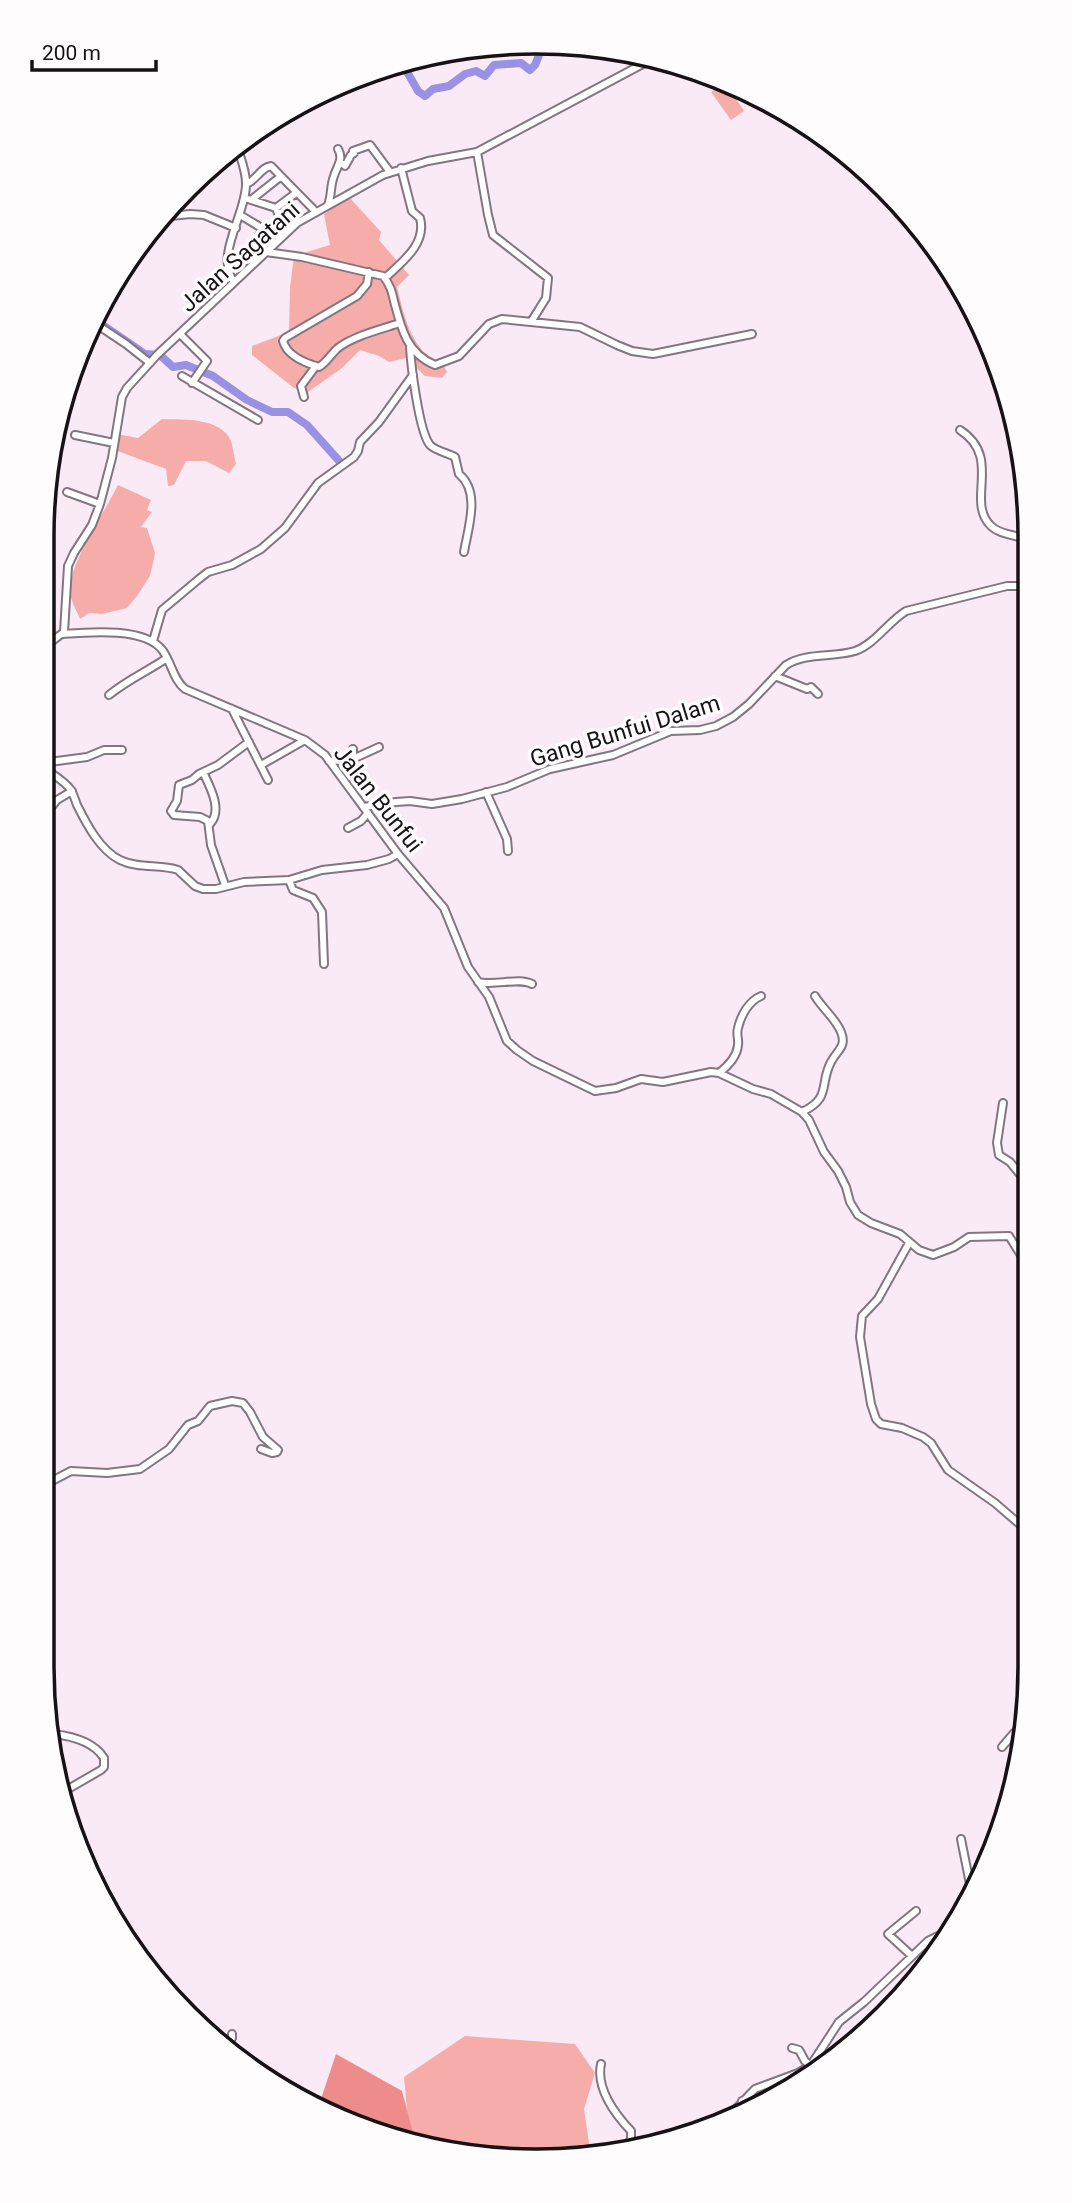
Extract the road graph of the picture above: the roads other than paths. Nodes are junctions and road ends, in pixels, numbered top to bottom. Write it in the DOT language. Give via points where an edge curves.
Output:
graph roads {
  1 [pos="639,66"];
  2 [pos="338,149"];
  3 [pos="477,152"];
  4 [pos="240,157"];
  5 [pos="340,162"];
  6 [pos="401,169"];
  7 [pos="390,172"];
  8 [pos="280,177"];
  9 [pos="246,184"];
  10 [pos="296,193"];
  11 [pos="248,199"];
  12 [pos="327,206"];
  13 [pos="276,208"];
  14 [pos="317,212"];
  15 [pos="176,215"];
  16 [pos="240,215"];
  17 [pos="236,228"];
  18 [pos="263,228"];
  19 [pos="288,230"];
  20 [pos="274,244"];
  21 [pos="266,252"];
  22 [pos="254,262"];
  23 [pos="369,272"];
  24 [pos="385,278"];
  25 [pos="233,282"];
  26 [pos="531,322"];
  27 [pos="400,323"];
  28 [pos="102,327"];
  29 [pos="180,334"];
  30 [pos="752,334"];
  31 [pos="410,346"];
  32 [pos="150,363"];
  33 [pos="316,366"];
  34 [pos="413,375"];
  35 [pos="182,376"];
  36 [pos="192,383"];
  37 [pos="304,397"];
  38 [pos="258,420"];
  39 [pos="960,430"];
  40 [pos="75,435"];
  41 [pos="114,443"];
  42 [pos="66,492"];
  43 [pos="100,504"];
  44 [pos="1018,536"];
  45 [pos="464,552"];
  46 [pos="1018,585"];
  47 [pos="63,634"];
  48 [pos="54,640"];
  49 [pos="153,641"];
  50 [pos="167,657"];
  51 [pos="775,676"];
  52 [pos="818,694"];
  53 [pos="109,695"];
  54 [pos="232,709"];
  55 [pos="305,740"];
  56 [pos="249,742"];
  57 [pos="379,747"];
  58 [pos="353,749"];
  59 [pos="122,750"];
  60 [pos="355,758"];
  61 [pos="329,761"];
  62 [pos="54,763"];
  63 [pos="261,765"];
  64 [pos="203,772"];
  65 [pos="54,775"];
  66 [pos="268,780"];
  67 [pos="72,791"];
  68 [pos="486,792"];
  69 [pos="54,804"];
  70 [pos="366,810"];
  71 [pos="210,824"];
  72 [pos="348,828"];
  73 [pos="508,852"];
  74 [pos="398,854"];
  75 [pos="289,880"];
  76 [pos="225,885"];
  77 [pos="324,964"];
  78 [pos="478,982"];
  79 [pos="532,984"];
  80 [pos="761,996"];
  81 [pos="815,996"];
  82 [pos="719,1073"];
  83 [pos="1003,1103"];
  84 [pos="802,1112"];
  85 [pos="1018,1172"];
  86 [pos="909,1243"];
  87 [pos="1018,1251"];
  88 [pos="261,1449"];
  89 [pos="54,1480"];
  90 [pos="1018,1523"];
  91 [pos="1013,1734"];
  92 [pos="59,1735"];
  93 [pos="1002,1747"];
  94 [pos="70,1788"];
  95 [pos="961,1839"];
  96 [pos="969,1878"];
  97 [pos="916,1911"];
  98 [pos="935,1937"];
  99 [pos="912,1956"];
  100 [pos="232,2034"];
  101 [pos="230,2039"];
  102 [pos="792,2048"];
  103 [pos="818,2058"];
  104 [pos="601,2064"];
  105 [pos="809,2065"];
  106 [pos="791,2075"];
  107 [pos="742,2101"];
  108 [pos="629,2139"];
  1 -- 3 [label="street, Jalan Sagatani"];
  2 -- 5 [label="street"];
  3 -- 6 [label="street, Jalan Sagatani"];
  3 -- 26 [label="street" via="493,235 548,279 546,298"];
  4 -- 9 [label="street"];
  5 -- 7 [label="street" via="345,166 353,151 370,145"];
  5 -- 12 [label="street"];
  6 -- 7 [label="street, Jalan Sagatani"];
  6 -- 24 [label="street" via="422,231 417,245"];
  7 -- 12 [label="street, Jalan Sagatani"];
  8 -- 9 [label="street" via="267,166"];
  8 -- 10 [label="street"];
  8 -- 11 [label="street"];
  9 -- 11 [label="street"];
  10 -- 13 [label="street"];
  10 -- 14 [label="street"];
  11 -- 13 [label="street"];
  11 -- 16 [label="street"];
  12 -- 14 [label="street, Jalan Sagatani"];
  13 -- 19 [label="street"];
  14 -- 19 [label="street, Jalan Sagatani"];
  15 -- 17 [label="street" via="204,215"];
  16 -- 17 [label="street"];
  16 -- 18 [label="street"];
  17 -- 25 [label="street" via="228,255"];
  18 -- 20 [label="street"];
  18 -- 22 [label="street" via="252,251"];
  19 -- 20 [label="street, Jalan Sagatani"];
  20 -- 21 [label="street, Jalan Sagatani"];
  21 -- 22 [label="street, Jalan Sagatani"];
  21 -- 23 [label="street"];
  22 -- 25 [label="street, Jalan Sagatani"];
  23 -- 24 [label="street"];
  23 -- 33 [label="street" via="367,284 357,296 283,339 288,351"];
  24 -- 27 [label="street"];
  25 -- 29 [label="street, Jalan Sagatani"];
  26 -- 30 [label="street" via="580,327 632,351 653,354"];
  26 -- 31 [label="street" via="495,321 459,356 436,365"];
  27 -- 31 [label="street"];
  27 -- 33 [label="street" via="344,344"];
  28 -- 32 [label="street"];
  29 -- 32 [label="street, Jalan Sagatani"];
  29 -- 36 [label="street" via="207,361"];
  31 -- 34 [label="street"];
  32 -- 41 [label="street, Jalan Sagatani" via="122,397"];
  33 -- 37 [label="street" via="301,386"];
  34 -- 45 [label="street" via="427,439 434,448 455,457 459,474 471,490"];
  34 -- 49 [label="street" via="360,442 354,457 318,483 285,528 261,549 198,579 162,611"];
  35 -- 36 [label="street"];
  36 -- 38 [label="street"];
  39 -- 44 [label="street" via="970,437 982,460 981,506 988,523"];
  40 -- 41 [label="street"];
  41 -- 43 [label="street, Jalan Sagatani"];
  42 -- 43 [label="street"];
  43 -- 47 [label="street, Jalan Sagatani" via="68,566"];
  46 -- 51 [label="street, Gang Bunfui Dalam" via="906,611 857,650 793,660"];
  47 -- 48 [label="street"];
  47 -- 49 [label="street" via="122,634"];
  49 -- 50 [label="street, Jalan Bunfui"];
  50 -- 53 [label="street"];
  50 -- 54 [label="street, Jalan Bunfui" via="185,690"];
  51 -- 52 [label="street" via="811,687"];
  51 -- 68 [label="street, Gang Bunfui Dalam" via="749,704 716,726 670,732 613,755 550,769"];
  54 -- 55 [label="street, Jalan Bunfui"];
  54 -- 56 [label="street"];
  55 -- 61 [label="street, Jalan Bunfui"];
  55 -- 63 [label="street"];
  56 -- 63 [label="street"];
  56 -- 64 [label="street"];
  57 -- 60 [label="street"];
  58 -- 60 [label="street"];
  59 -- 62 [label="street"];
  60 -- 61 [label="street"];
  61 -- 70 [label="street, Jalan Bunfui"];
  63 -- 66 [label="street"];
  64 -- 71 [label="street" via="215,798 215,818"];
  64 -- 71 [label="street" via="178,785 171,812 200,817"];
  65 -- 67 [label="street"];
  67 -- 69 [label="street"];
  67 -- 76 [label="street" via="96,838 117,859 178,870 203,889"];
  68 -- 70 [label="street, Gang Bunfui Dalam" via="437,803 403,802"];
  68 -- 73 [label="street" via="508,839"];
  70 -- 72 [label="street" via="361,821"];
  70 -- 74 [label="street, Jalan Bunfui"];
  71 -- 76 [label="street" via="211,845"];
  74 -- 75 [label="street"];
  74 -- 78 [label="street, Jalan Bunfui" via="444,908"];
  75 -- 76 [label="street"];
  75 -- 77 [label="street" via="293,890 313,898 322,912"];
  78 -- 79 [label="street"];
  78 -- 82 [label="street, Jalan Bunfui" via="496,1011 505,1038 517,1050 596,1091 641,1079 663,1082"];
  80 -- 82 [label="street" via="749,1005 738,1027 734,1057"];
  81 -- 84 [label="street" via="841,1030 843,1043 830,1064 823,1094"];
  82 -- 84 [label="street"];
  83 -- 85 [label="street" via="999,1155"];
  84 -- 86 [label="street" via="858,1215 900,1234"];
  86 -- 87 [label="street" via="919,1251 937,1254 969,1237 1005,1236"];
  86 -- 90 [label="street" via="878,1299 862,1316 860,1337 876,1419 923,1437 948,1470"];
  88 -- 89 [label="street" via="278,1450 263,1437 243,1403 221,1402 210,1406 169,1449 140,1469 71,1471"];
  91 -- 93 [label="street"];
  92 -- 94 [label="street" via="86,1743 104,1758 101,1770"];
  95 -- 96 [label="street"];
  97 -- 99 [label="street" via="888,1934"];
  98 -- 99 [label="street"];
  99 -- 103 [label="street" via="839,2022"];
  100 -- 101 [label="street"];
  102 -- 105 [label="street" via="799,2050"];
  104 -- 108 [label="street" via="600,2083 631,2131"];
  106 -- 107 [label="street" via="755,2089"];
}
